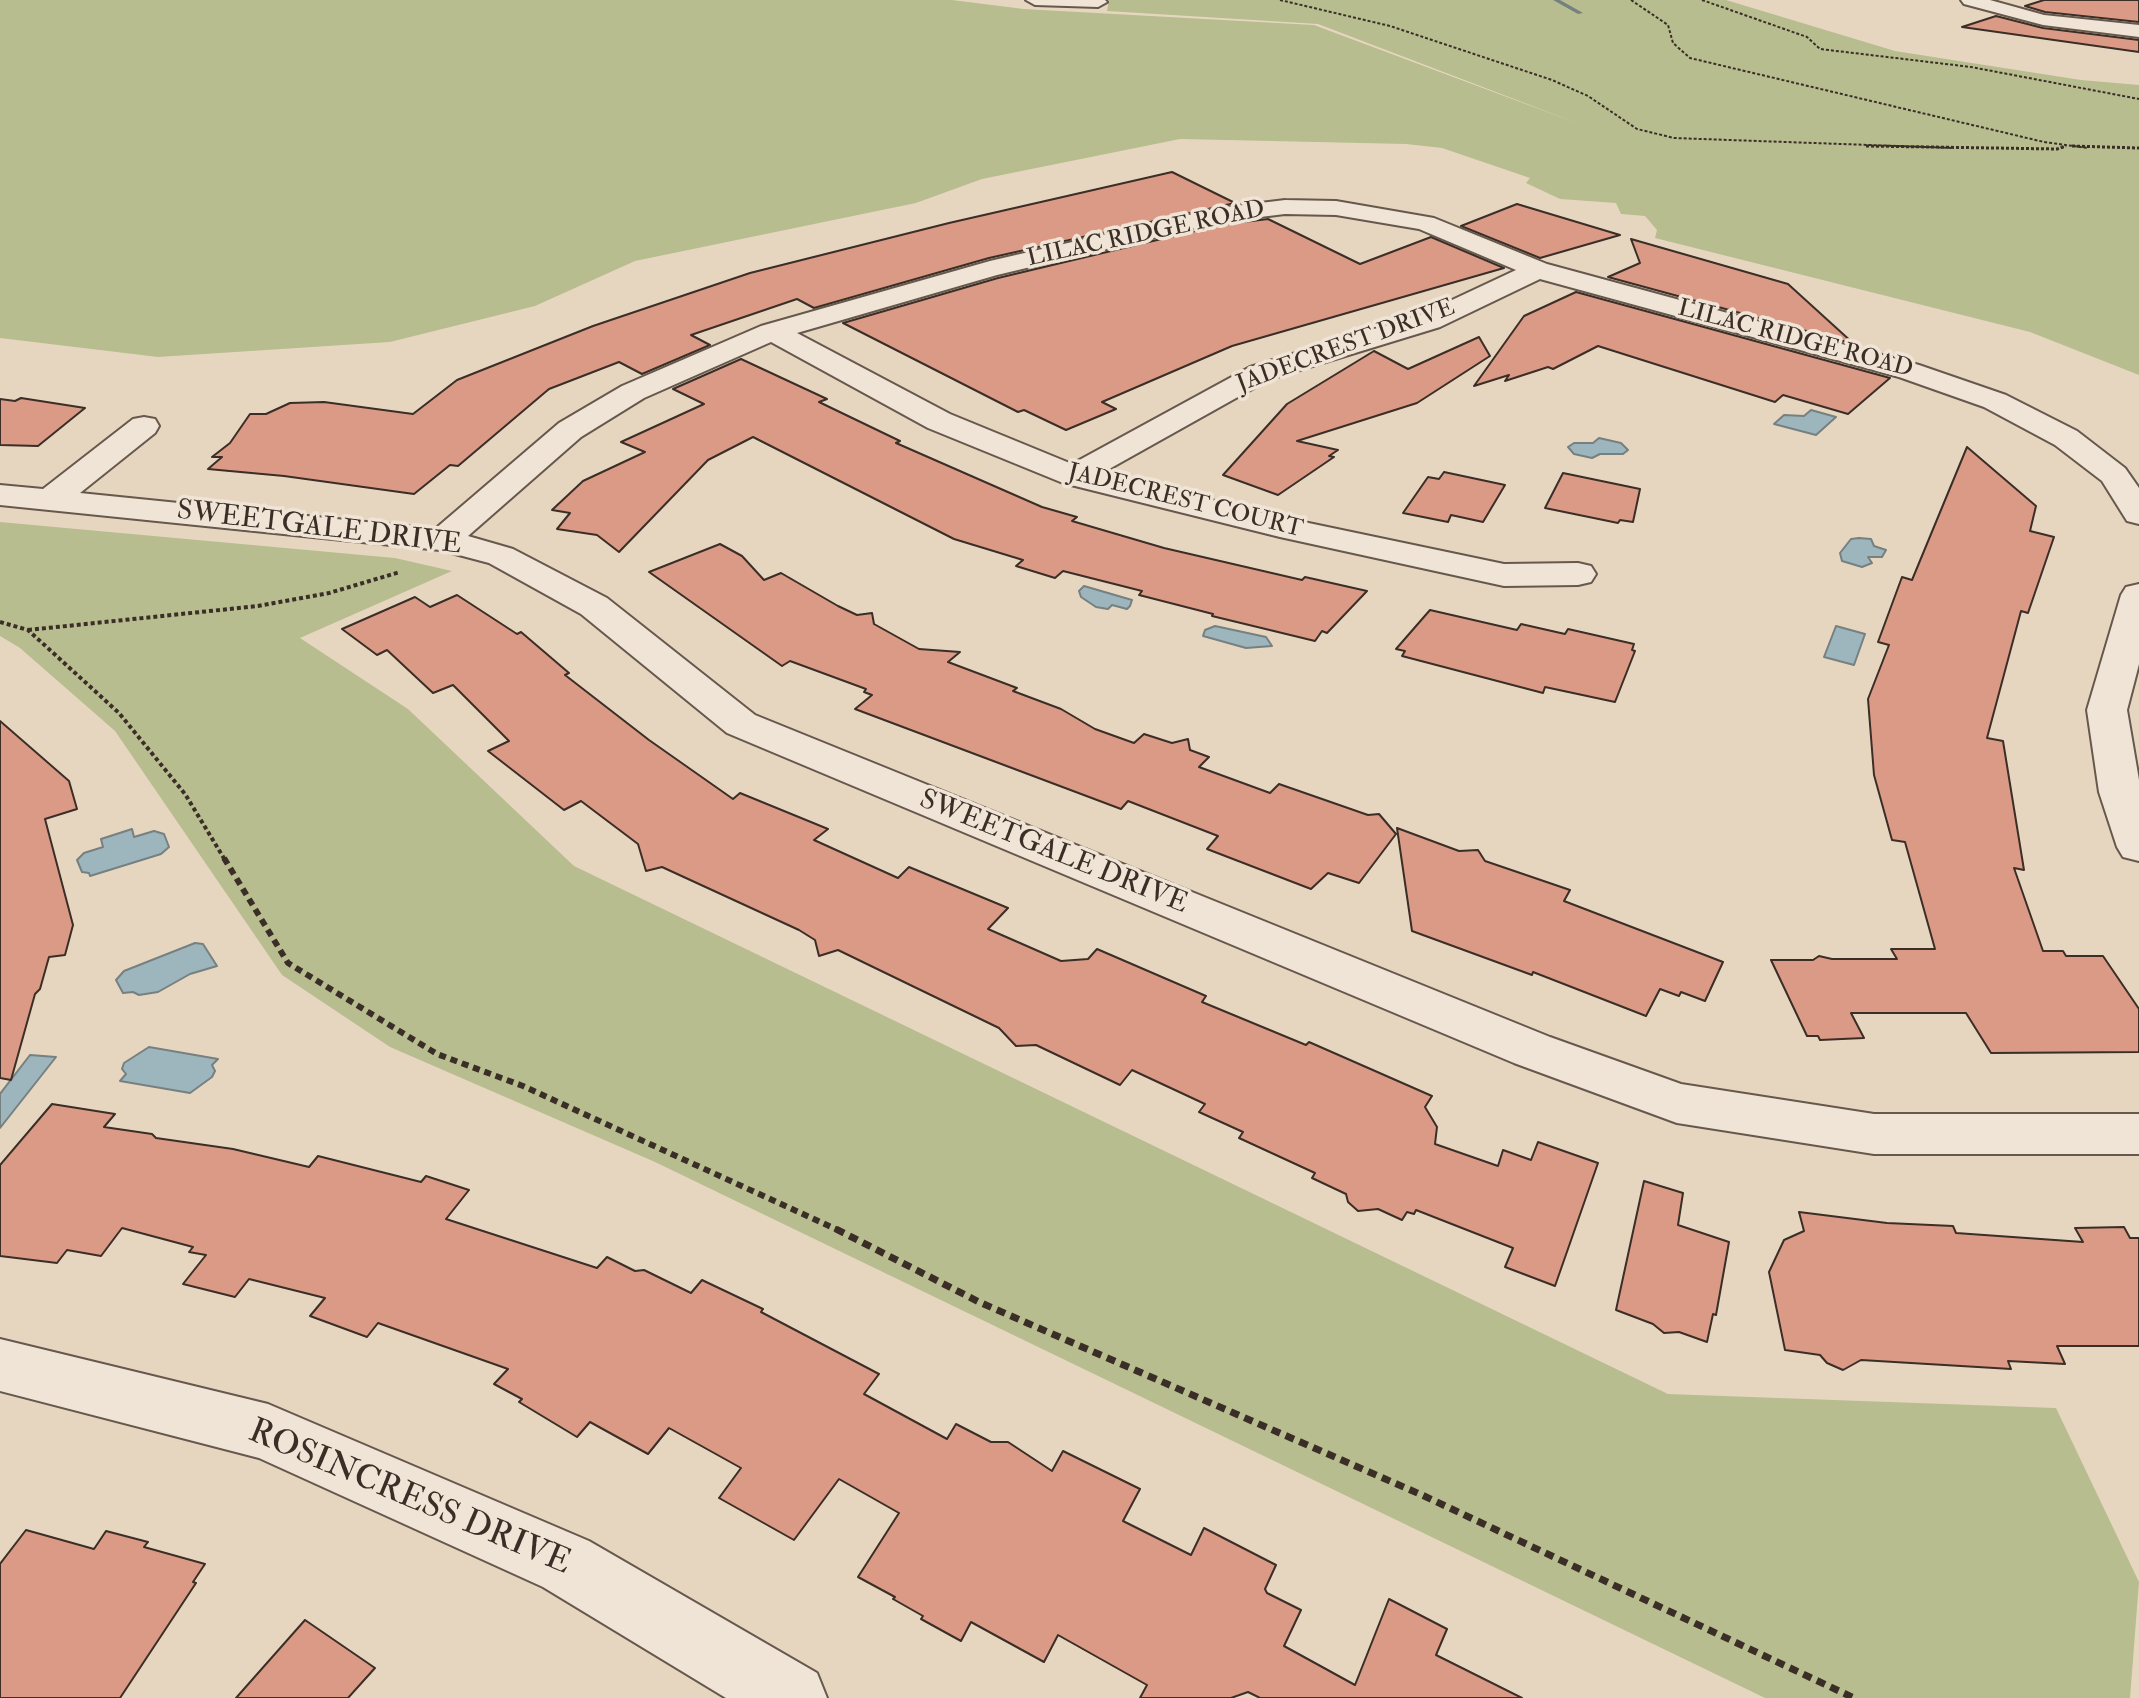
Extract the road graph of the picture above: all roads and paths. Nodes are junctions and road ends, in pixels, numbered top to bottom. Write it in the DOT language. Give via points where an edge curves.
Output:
graph roads {
  1 [pos="1035,0"];
  2 [pos="1280,0"];
  3 [pos="1631,0"];
  4 [pos="1702,0"];
  5 [pos="1970,0"];
  6 [pos="1098,2"];
  7 [pos="2139,31"];
  8 [pos="2139,99"];
  9 [pos="2066,146"];
  10 [pos="2139,148"];
  11 [pos="1538,270"];
  12 [pos="771,332"];
  13 [pos="144,426"];
  14 [pos="1074,476"];
  15 [pos="0,495"];
  16 [pos="52,499"];
  17 [pos="2139,514"];
  18 [pos="450,542"];
  19 [pos="1578,574"];
  20 [pos="2139,595"];
  21 [pos="0,622"];
  22 [pos="28,630"];
  23 [pos="2139,847"];
  24 [pos="2139,1134"];
  25 [pos="0,1365"];
  26 [pos="792,1698"];
  27 [pos="1854,1698"];
  1 -- 6 [label="street"];
  2 -- 9 [label="path" via="1390,26 1552,80 1588,96 1637,129 1674,138"];
  3 -- 9 [label="path" via="1668,25 1673,43 1690,58"];
  4 -- 8 [label="path" via="1807,37 1820,49 1987,70"];
  5 -- 7 [label="street" via="2043,20"];
  9 -- 10 [label="path"];
  11 -- 12 [label="street, LILAC RIDGE ROAD" via="1425,223 1336,208 1285,207 1219,215 990,269"];
  11 -- 14 [label="street, JADECREST DRIVE" via="1430,321 1260,373"];
  11 -- 17 [label="street, LILAC RIDGE ROAD" via="1909,371 1995,401 2066,438 2114,475"];
  12 -- 14 [label="street, JADECREST COURT" via="939,421"];
  12 -- 18 [label="street, LILAC RIDGE ROAD" via="633,392 570,430"];
  13 -- 16 [label="street"];
  14 -- 19 [label="street, JADECREST COURT" via="1504,575"];
  15 -- 16 [label="street, SWEETGALE DRIVE"];
  16 -- 18 [label="street, SWEETGALE DRIVE"];
  18 -- 22 [label="path" via="374,582 329,593 205,613"];
  18 -- 24 [label="street, SWEETGALE DRIVE" via="501,556 594,606 741,724 1532,1050 1677,1103 1874,1134"];
  20 -- 23 [label="street" via="2107,710 2120,792"];
  21 -- 22 [label="path"];
  22 -- 27 [label="path" via="119,713 185,794 288,963 437,1054 523,1086 774,1199 979,1302 1422,1495"];
  25 -- 26 [label="street, ROSINCRESS DRIVE" via="268,1432 566,1564"];
}
